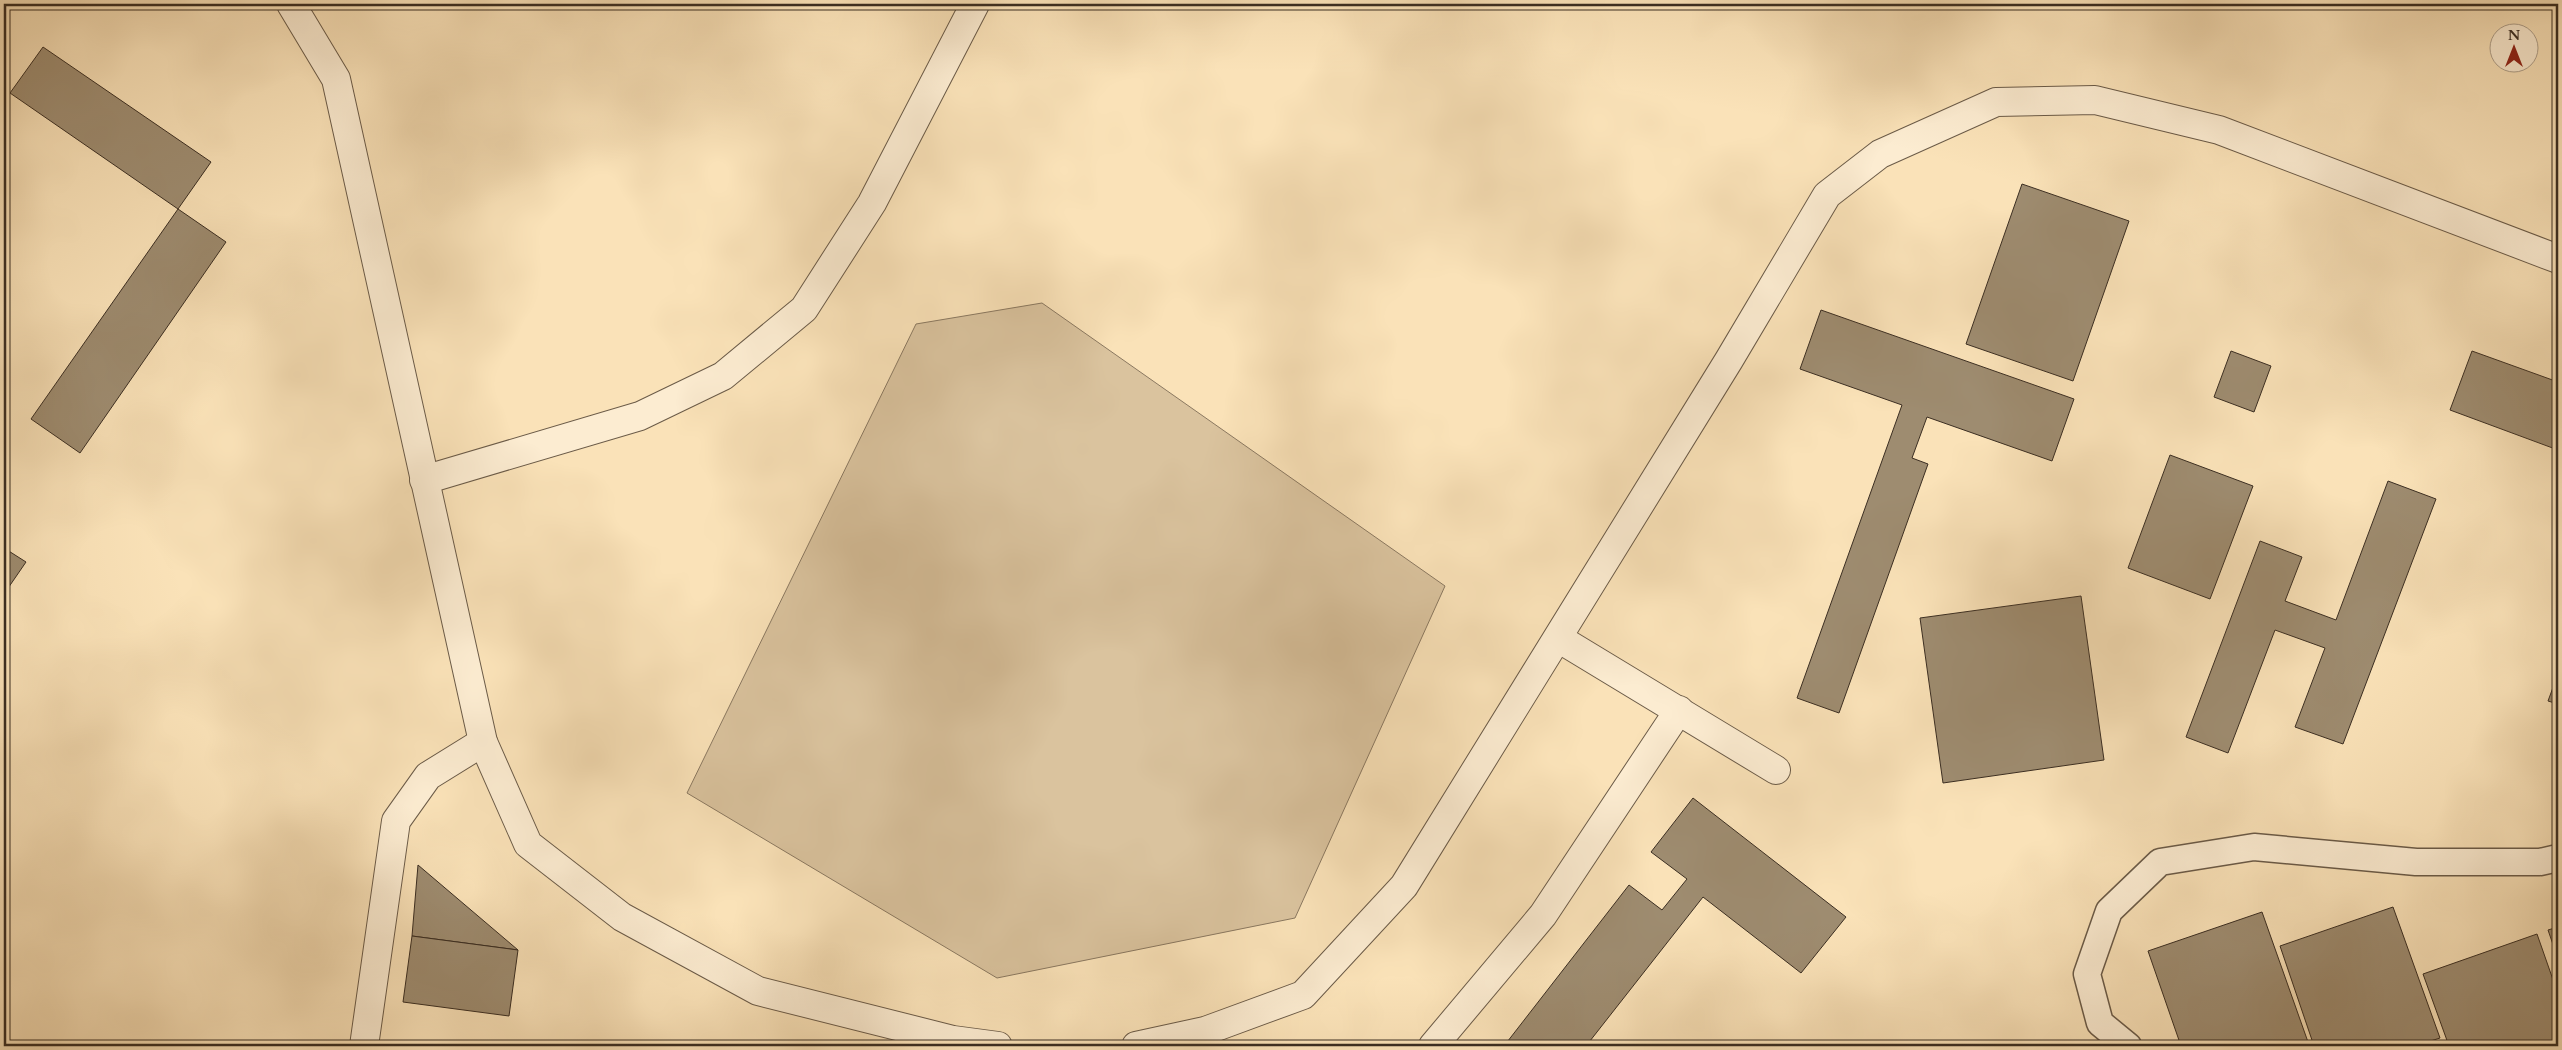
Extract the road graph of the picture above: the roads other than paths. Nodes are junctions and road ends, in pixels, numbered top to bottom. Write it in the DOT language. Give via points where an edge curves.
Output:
graph roads {
  1 [pos="291,4"];
  2 [pos="975,4"];
  3 [pos="2558,260"];
  4 [pos="424,480"];
  5 [pos="1558,638"];
  6 [pos="1679,710"];
  7 [pos="483,742"];
  8 [pos="1776,770"];
  9 [pos="2558,858"];
  10 [pos="364,1046"];
  11 [pos="998,1046"];
  12 [pos="1136,1046"];
  13 [pos="1433,1046"];
  14 [pos="2128,1046"];
  1 -- 4 [label="street" via="336,79"];
  2 -- 4 [label="street" via="872,203 804,309 723,376 640,416"];
  3 -- 5 [label="street" via="2219,130 2094,100 1996,102 1880,154 1827,195"];
  4 -- 7 [label="street"];
  5 -- 6 [label="street"];
  5 -- 12 [label="street" via="1404,886 1303,994 1205,1031"];
  6 -- 8 [label="street"];
  6 -- 13 [label="street" via="1543,915"];
  7 -- 10 [label="street" via="428,776 396,821"];
  7 -- 11 [label="street" via="528,844 622,917 758,991 953,1040"];
  9 -- 14 [label="lane" via="2540,862 2416,862 2254,847 2160,862 2109,911 2087,974 2100,1023"];
}
